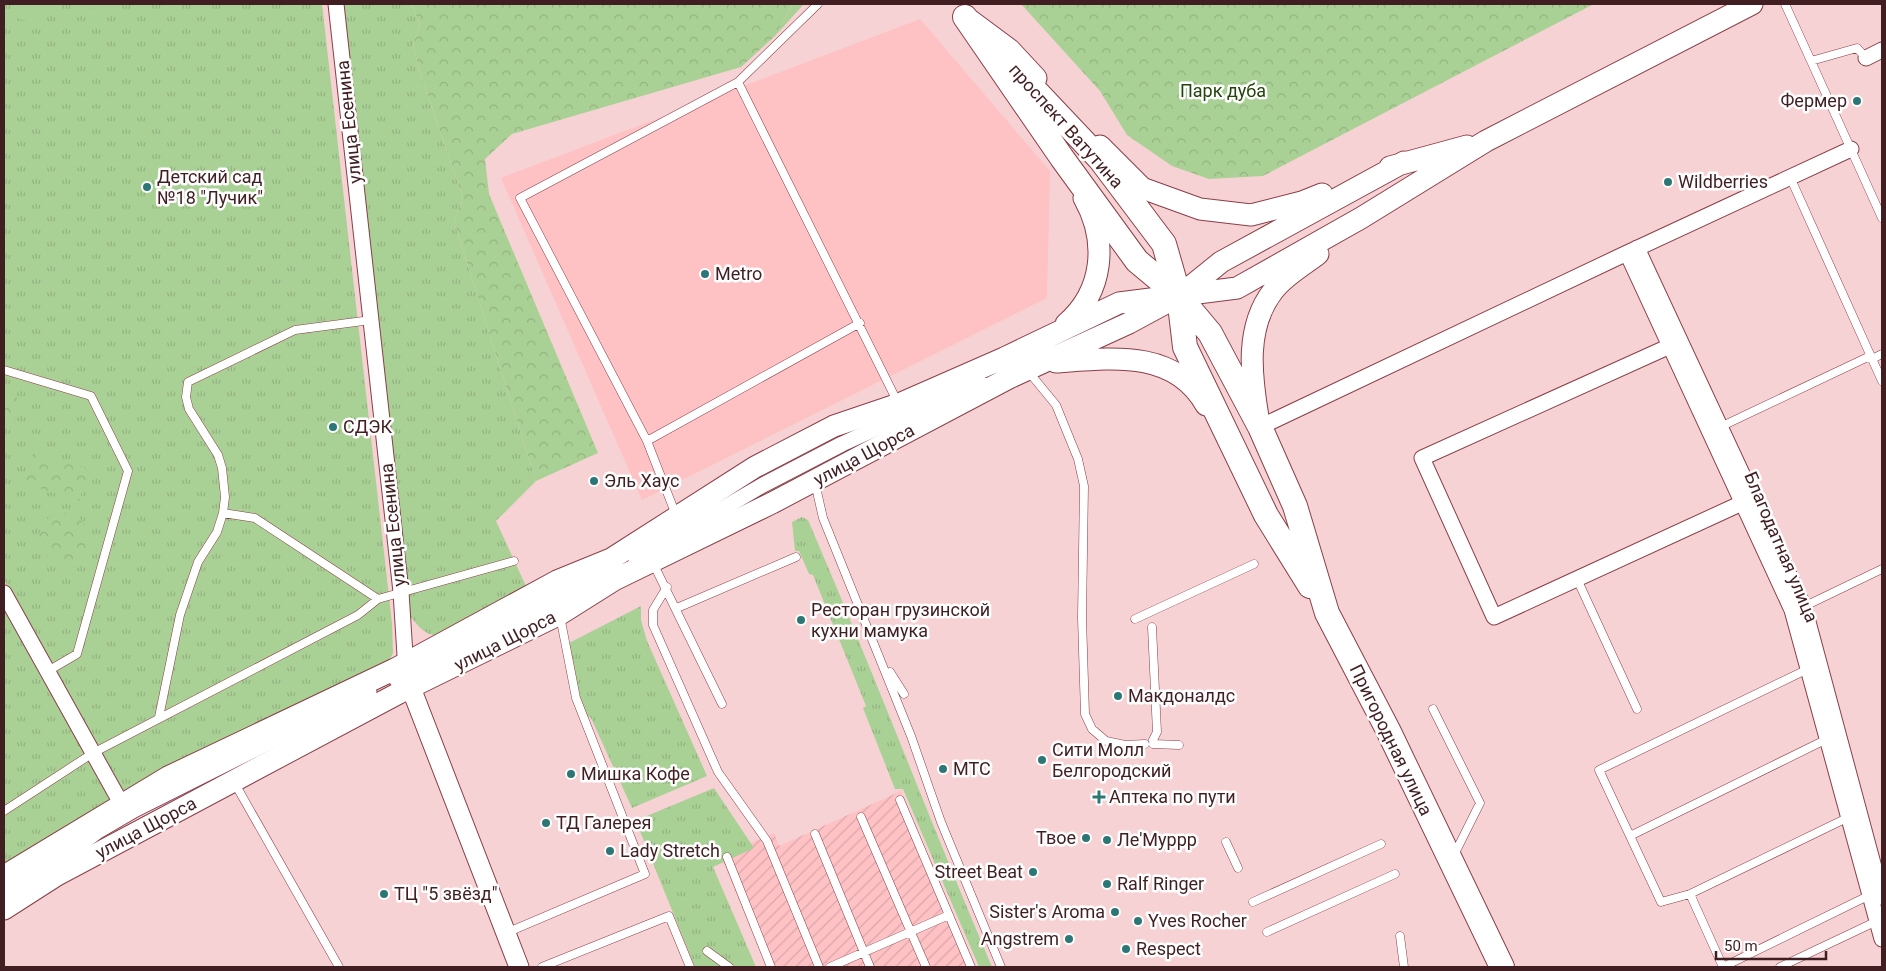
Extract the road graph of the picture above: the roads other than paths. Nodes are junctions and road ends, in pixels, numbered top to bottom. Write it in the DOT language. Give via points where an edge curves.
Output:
graph roads {
  1 [pos="336,4"];
  2 [pos="818,4"];
  3 [pos="1752,4"];
  4 [pos="1785,4"];
  5 [pos="959,10"];
  6 [pos="1882,50"];
  7 [pos="1866,58"];
  8 [pos="1811,61"];
  9 [pos="738,82"];
  10 [pos="1486,141"];
  11 [pos="1851,149"];
  12 [pos="1062,158"];
  13 [pos="1404,162"];
  14 [pos="1790,177"];
  15 [pos="1361,218"];
  16 [pos="1882,218"];
  17 [pos="1632,250"];
  18 [pos="1179,296"];
  19 [pos="371,320"];
  20 [pos="860,323"];
  21 [pos="1670,346"];
  22 [pos="1882,354"];
  23 [pos="1871,357"];
  24 [pos="1024,363"];
  25 [pos="4,370"];
  26 [pos="1882,381"];
  27 [pos="898,404"];
  28 [pos="1260,428"];
  29 [pos="1715,430"];
  30 [pos="647,441"];
  31 [pos="814,481"];
  32 [pos="1742,503"];
  33 [pos="1294,506"];
  34 [pos="223,513"];
  35 [pos="1266,515"];
  36 [pos="676,517"];
  37 [pos="837,540"];
  38 [pos="796,558"];
  39 [pos="514,561"];
  40 [pos="652,561"];
  41 [pos="1254,564"];
  42 [pos="1882,569"];
  43 [pos="1577,579"];
  44 [pos="667,587"];
  45 [pos="401,592"];
  46 [pos="4,593"];
  47 [pos="378,599"];
  48 [pos="677,608"];
  49 [pos="1798,608"];
  50 [pos="1327,613"];
  51 [pos="560,614"];
  52 [pos="1135,619"];
  53 [pos="1152,626"];
  54 [pos="1808,669"];
  55 [pos="48,671"];
  56 [pos="408,676"];
  57 [pos="904,694"];
  58 [pos="722,704"];
  59 [pos="1433,709"];
  60 [pos="1637,709"];
  61 [pos="160,717"];
  62 [pos="1827,739"];
  63 [pos="1145,744"];
  64 [pos="1179,745"];
  65 [pos="93,753"];
  66 [pos="234,772"];
  67 [pos="900,800"];
  68 [pos="122,805"];
  69 [pos="4,811"];
  70 [pos="862,816"];
  71 [pos="1849,817"];
  72 [pos="815,834"];
  73 [pos="1632,836"];
  74 [pos="1226,842"];
  75 [pos="1381,844"];
  76 [pos="727,857"];
  77 [pos="1450,861"];
  78 [pos="1238,868"];
  79 [pos="1395,874"];
  80 [pos="4,876"];
  81 [pos="4,894"];
  82 [pos="1690,894"];
  83 [pos="1876,896"];
  84 [pos="1253,902"];
  85 [pos="4,909"];
  86 [pos="948,916"];
  87 [pos="1877,921"];
  88 [pos="912,932"];
  89 [pos="1267,932"];
  90 [pos="506,933"];
  91 [pos="1400,936"];
  92 [pos="1882,939"];
  93 [pos="707,950"];
  94 [pos="864,953"];
  95 [pos="555,965"];
  96 [pos="339,967"];
  97 [pos="519,967"];
  98 [pos="542,967"];
  99 [pos="690,967"];
  100 [pos="729,967"];
  101 [pos="771,967"];
  102 [pos="819,967"];
  103 [pos="830,967"];
  104 [pos="870,967"];
  105 [pos="926,967"];
  106 [pos="971,967"];
  107 [pos="1001,967"];
  108 [pos="1404,967"];
  109 [pos="1502,967"];
  110 [pos="1723,967"];
  111 [pos="1780,967"];
  1 -- 19 [label="street, улица Есенина"];
  2 -- 9 [label="lane"];
  3 -- 10 [label="main road"];
  4 -- 8 [label="lane"];
  5 -- 12 [label="main road, проспект Ватутина"];
  5 -- 13 [label="main road" via="1010,50 1142,188 1200,209 1251,215 1302,202"];
  5 -- 18 [label="main road, проспект Ватутина" via="1100,159 1164,244"];
  6 -- 7 [label="street"];
  7 -- 8 [label="lane" via="1858,48"];
  8 -- 11 [label="lane"];
  9 -- 20 [label="lane"];
  9 -- 30 [label="lane" via="520,198"];
  10 -- 13 [label="main road"];
  10 -- 15 [label="main road"];
  11 -- 14 [label="street"];
  11 -- 16 [label="lane"];
  12 -- 18 [label="main road, проспект Ватутина" via="1136,262"];
  12 -- 24 [label="main road" via="1093,215 1100,254 1098,274 1086,302"];
  13 -- 18 [label="main road" via="1221,262"];
  14 -- 17 [label="street"];
  14 -- 23 [label="lane"];
  15 -- 18 [label="main road" via="1237,288"];
  15 -- 28 [label="main road" via="1274,290 1259,318 1252,343"];
  17 -- 21 [label="street, Благодатная улица"];
  17 -- 28 [label="street"];
  17 -- 29 [label="street, Благодатная улица"];
  18 -- 24 [label="main road, улица Щорса" via="1129,323"];
  18 -- 28 [label="main road, проспект Ватутина" via="1210,333"];
  18 -- 35 [label="main road, проспект Ватутина" via="1185,346"];
  19 -- 34 [label="lane" via="295,330 188,382 186,397 189,409 212,442 222,468"];
  19 -- 45 [label="street, улица Есенина"];
  20 -- 27 [label="lane"];
  20 -- 30 [label="lane"];
  21 -- 29 [label="street, Благодатная улица"];
  21 -- 43 [label="street" via="1422,458 1494,617"];
  22 -- 23 [label="lane"];
  23 -- 26 [label="lane"];
  23 -- 29 [label="lane"];
  24 -- 27 [label="main road, улица Щорса"];
  24 -- 31 [label="main road, улица Щорса"];
  24 -- 35 [label="main road" via="1117,357 1172,370 1198,392"];
  24 -- 56 [label="street, улица Щорса" via="825,453 646,553"];
  24 -- 63 [label="lane" via="1056,405 1078,459 1084,486 1082,618 1085,714 1092,729 1106,741 1125,745"];
  25 -- 55 [label="lane" via="90,396 128,472 77,654"];
  27 -- 36 [label="main road, улица Щорса" via="834,426 755,467"];
  28 -- 33 [label="main road, проспект Ватутина"];
  29 -- 32 [label="street, Благодатная улица"];
  29 -- 49 [label="street, Благодатная улица"];
  30 -- 36 [label="lane"];
  31 -- 40 [label="main road, улица Щорса"];
  31 -- 107 [label="lane" via="823,518"];
  32 -- 43 [label="street"];
  32 -- 49 [label="street, Благодатная улица"];
  33 -- 50 [label="main road, Пригородная улица"];
  34 -- 47 [label="lane" via="255,518"];
  34 -- 61 [label="lane" via="212,543 198,562 180,615"];
  35 -- 50 [label="main road, проспект Ватутина"];
  36 -- 56 [label="main road, улица Щорса" via="611,560 557,581"];
  37 -- 57 [label="lane" via="892,676"];
  38 -- 48 [label="lane"];
  39 -- 45 [label="lane"];
  40 -- 44 [label="lane"];
  40 -- 51 [label="main road, улица Щорса" via="614,580"];
  41 -- 52 [label="lane"];
  42 -- 49 [label="lane"];
  43 -- 60 [label="lane"];
  44 -- 48 [label="lane"];
  44 -- 102 [label="lane" via="654,610 653,625 718,772 767,841"];
  45 -- 47 [label="lane"];
  45 -- 56 [label="street, улица Есенина"];
  46 -- 55 [label="street"];
  47 -- 61 [label="lane" via="358,615"];
  48 -- 58 [label="lane"];
  49 -- 54 [label="street, Благодатная улица"];
  49 -- 83 [label="street, Благодатная улица"];
  50 -- 77 [label="main road, Пригородная улица" via="1388,730"];
  51 -- 56 [label="main road, улица Щорса"];
  51 -- 90 [label="lane" via="576,698 645,874"];
  53 -- 64 [label="lane" via="1157,732 1153,742"];
  54 -- 62 [label="street, Благодатная улица"];
  54 -- 73 [label="lane" via="1599,770"];
  55 -- 65 [label="street"];
  56 -- 66 [label="main road, улица Щорса"];
  56 -- 68 [label="main road, улица Щорса" via="168,777"];
  56 -- 90 [label="street, улица Есенина"];
  59 -- 77 [label="lane" via="1480,803"];
  61 -- 65 [label="lane"];
  62 -- 71 [label="street, Благодатная улица"];
  62 -- 73 [label="lane"];
  65 -- 68 [label="street"];
  65 -- 69 [label="lane"];
  66 -- 81 [label="street, улица Щорса" via="49,867"];
  66 -- 85 [label="main road, улица Щорса"];
  66 -- 96 [label="lane"];
  67 -- 86 [label="lane"];
  68 -- 80 [label="main road, улица Щорса"];
  70 -- 88 [label="lane"];
  71 -- 82 [label="lane"];
  71 -- 83 [label="street, Благодатная улица"];
  72 -- 94 [label="lane"];
  73 -- 82 [label="lane" via="1661,902"];
  74 -- 78 [label="lane"];
  75 -- 84 [label="lane"];
  76 -- 101 [label="lane"];
  77 -- 109 [label="main road, Пригородная улица"];
  79 -- 89 [label="lane"];
  82 -- 110 [label="lane"];
  83 -- 87 [label="street, Благодатная улица"];
  83 -- 110 [label="lane"];
  86 -- 88 [label="lane"];
  86 -- 106 [label="lane"];
  87 -- 92 [label="street, Благодатная улица"];
  87 -- 111 [label="lane"];
  88 -- 94 [label="lane"];
  88 -- 105 [label="lane"];
  90 -- 97 [label="street, улица Есенина"];
  91 -- 108 [label="lane"];
  93 -- 100 [label="lane"];
  94 -- 103 [label="lane"];
  94 -- 104 [label="lane"];
  95 -- 98 [label="lane"];
  95 -- 99 [label="lane" via="668,916"];
}
